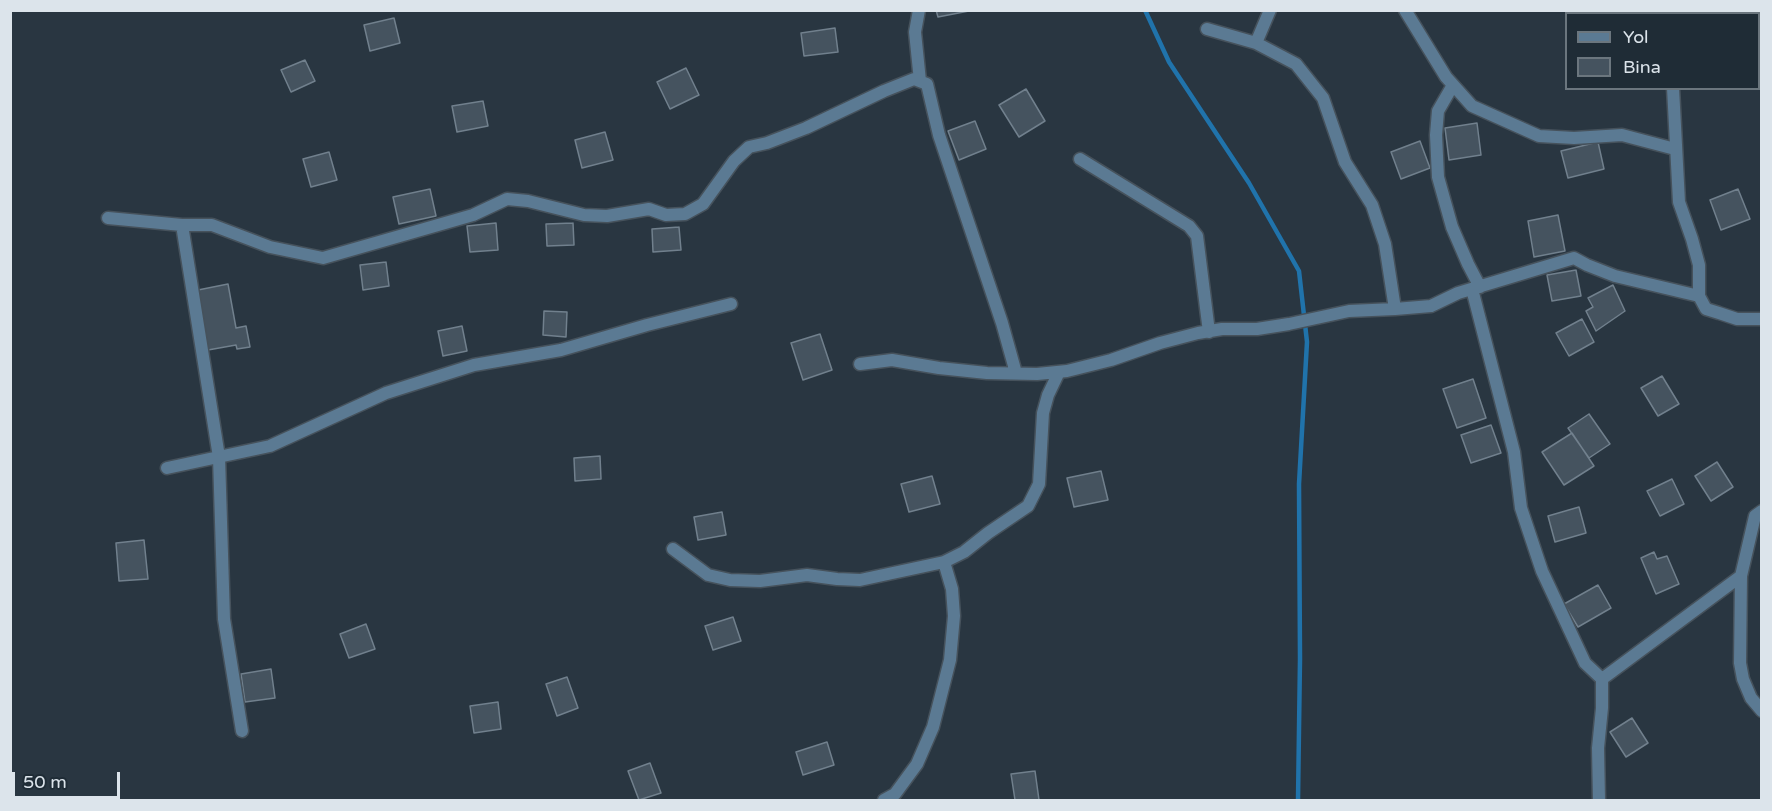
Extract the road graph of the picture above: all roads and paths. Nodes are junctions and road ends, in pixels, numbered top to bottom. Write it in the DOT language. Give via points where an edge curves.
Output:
graph roads {
  1 [pos="919,10"];
  2 [pos="1270,10"];
  3 [pos="1405,10"];
  4 [pos="1206,29"];
  5 [pos="1256,43"];
  6 [pos="920,81"];
  7 [pos="1453,85"];
  8 [pos="1672,90"];
  9 [pos="1675,149"];
  10 [pos="1080,159"];
  11 [pos="108,218"];
  12 [pos="182,225"];
  13 [pos="1476,288"];
  14 [pos="1699,296"];
  15 [pos="731,304"];
  16 [pos="1395,309"];
  17 [pos="1761,319"];
  18 [pos="1209,332"];
  19 [pos="860,364"];
  20 [pos="1059,372"];
  21 [pos="1016,374"];
  22 [pos="219,457"];
  23 [pos="167,468"];
  24 [pos="1761,511"];
  25 [pos="673,549"];
  26 [pos="944,562"];
  27 [pos="1741,576"];
  28 [pos="1602,679"];
  29 [pos="1761,711"];
  30 [pos="243,731"];
  31 [pos="884,801"];
  32 [pos="1599,801"];
  1 -- 6 [label="street" via="915,32"];
  2 -- 5 [label="street"];
  3 -- 7 [label="street"];
  4 -- 5 [label="street"];
  5 -- 16 [label="street" via="1296,64 1323,98 1345,162 1372,205 1385,244"];
  6 -- 12 [label="street" via="906,81 806,128 749,147 703,204 685,214 650,209 607,216 584,215 507,199 473,215 323,258 270,247 212,225"];
  6 -- 21 [label="street" via="927,84 939,135"];
  7 -- 9 [label="street" via="1472,106 1539,136 1622,135"];
  7 -- 13 [label="street" via="1438,111 1438,177"];
  8 -- 9 [label="street"];
  9 -- 14 [label="street" via="1679,202 1699,265"];
  10 -- 18 [label="street" via="1189,226 1197,236"];
  11 -- 12 [label="street"];
  12 -- 22 [label="street"];
  13 -- 14 [label="street" via="1574,258 1615,276"];
  13 -- 16 [label="street" via="1431,306"];
  13 -- 28 [label="street" via="1514,453 1521,508 1542,571 1585,663"];
  14 -- 17 [label="street" via="1706,309 1737,319"];
  15 -- 22 [label="street" via="561,350 474,365 386,393 270,446"];
  16 -- 18 [label="street" via="1349,311 1257,329"];
  18 -- 20 [label="street"];
  19 -- 21 [label="street" via="892,360"];
  20 -- 21 [label="street"];
  20 -- 26 [label="street" via="1044,414 1039,484 1028,506"];
  22 -- 23 [label="street"];
  22 -- 30 [label="street" via="224,619"];
  24 -- 27 [label="street" via="1755,516"];
  25 -- 26 [label="street" via="708,575 730,580 807,575 860,580"];
  26 -- 31 [label="street" via="954,616 950,660 933,727 917,764"];
  27 -- 28 [label="street"];
  27 -- 29 [label="street" via="1740,663 1751,698"];
  28 -- 32 [label="street"];
}
